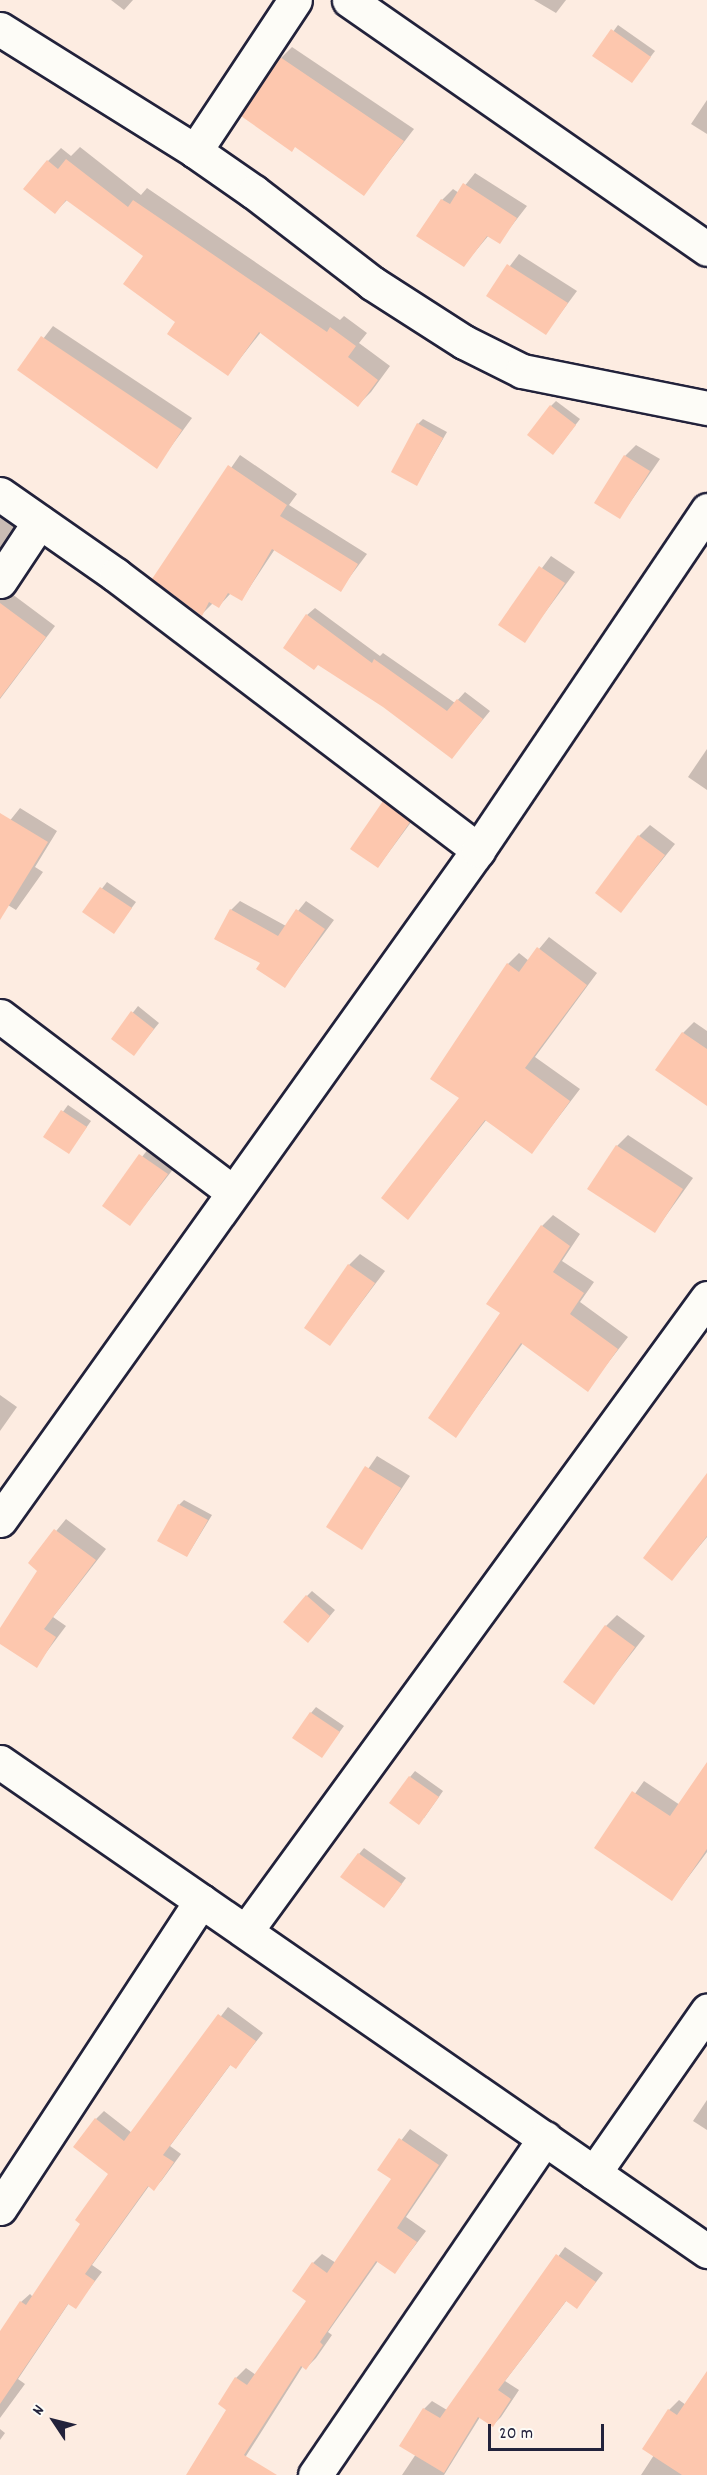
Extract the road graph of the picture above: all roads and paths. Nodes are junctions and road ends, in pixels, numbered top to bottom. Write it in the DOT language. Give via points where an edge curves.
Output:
graph roads {
  1 [pos="295,0"];
  2 [pos="349,0"];
  3 [pos="0,29"];
  4 [pos="195,152"];
  5 [pos="707,249"];
  6 [pos="707,408"];
  7 [pos="0,494"];
  8 [pos="707,510"];
  9 [pos="39,522"];
  10 [pos="0,581"];
  11 [pos="478,850"];
  12 [pos="0,1016"];
  13 [pos="233,1192"];
  14 [pos="707,1298"];
  15 [pos="0,1520"];
  16 [pos="0,1762"];
  17 [pos="201,1901"];
  18 [pos="246,1931"];
  19 [pos="707,2011"];
  20 [pos="545,2138"];
  21 [pos="594,2173"];
  22 [pos="0,2208"];
  23 [pos="707,2251"];
  24 [pos="315,2475"];
  1 -- 4 [label="street"];
  2 -- 5 [label="street"];
  3 -- 4 [label="street"];
  4 -- 6 [label="street" via="255,192 372,283 464,342 502,361 551,378"];
  7 -- 9 [label="street"];
  8 -- 11 [label="street"];
  9 -- 10 [label="street"];
  9 -- 11 [label="street" via="116,575"];
  11 -- 13 [label="street"];
  12 -- 13 [label="street"];
  13 -- 15 [label="street"];
  14 -- 18 [label="street"];
  16 -- 17 [label="street"];
  17 -- 18 [label="street"];
  17 -- 22 [label="street"];
  18 -- 20 [label="street"];
  19 -- 21 [label="street"];
  20 -- 21 [label="street"];
  20 -- 24 [label="street"];
  21 -- 23 [label="street"];
}
